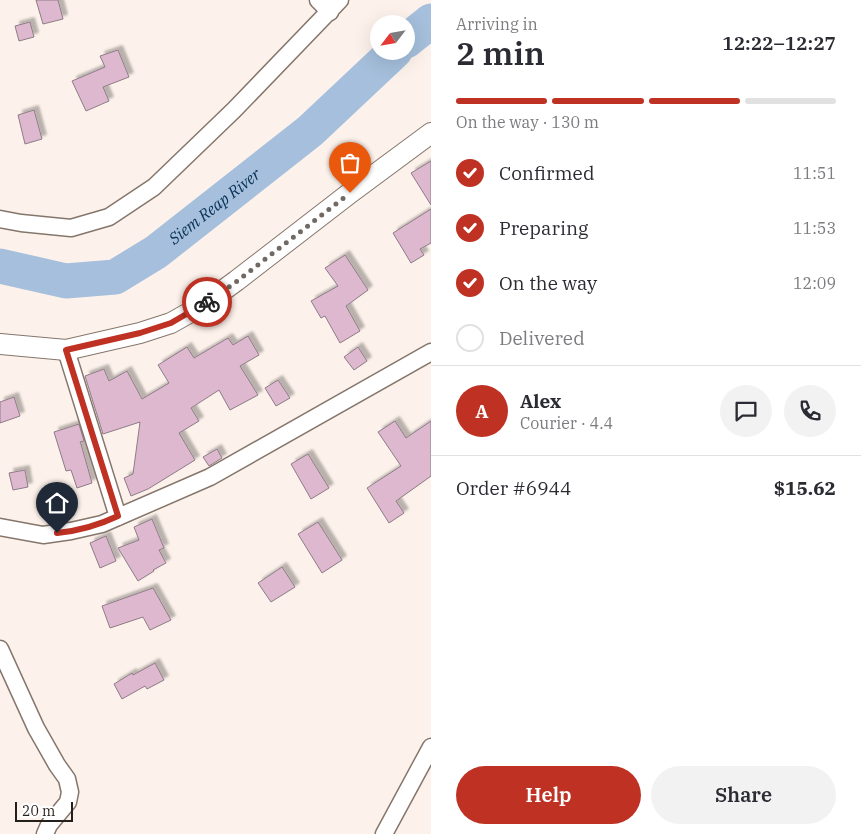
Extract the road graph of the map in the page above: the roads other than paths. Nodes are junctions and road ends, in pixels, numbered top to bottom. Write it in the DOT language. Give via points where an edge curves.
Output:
graph roads {
  1 [pos="318,0"];
  2 [pos="335,6"];
  3 [pos="431,133"];
  4 [pos="0,218"];
  5 [pos="0,344"];
  6 [pos="66,350"];
  7 [pos="431,352"];
  8 [pos="118,516"];
  9 [pos="0,527"];
  10 [pos="0,649"];
  11 [pos="431,747"];
  12 [pos="426,768"];
  13 [pos="45,834"];
  14 [pos="384,834"];
  1 -- 2 [label="street"];
  2 -- 4 [label="street" via="154,187 110,218 71,228"];
  3 -- 6 [label="street" via="203,305 171,323"];
  5 -- 6 [label="street"];
  6 -- 8 [label="street"];
  7 -- 8 [label="street" via="210,477"];
  8 -- 9 [label="street" via="102,524 43,535"];
  10 -- 13 [label="street" via="36,728 67,779 68,802"];
  11 -- 12 [label="street"];
  12 -- 14 [label="street"];
}
